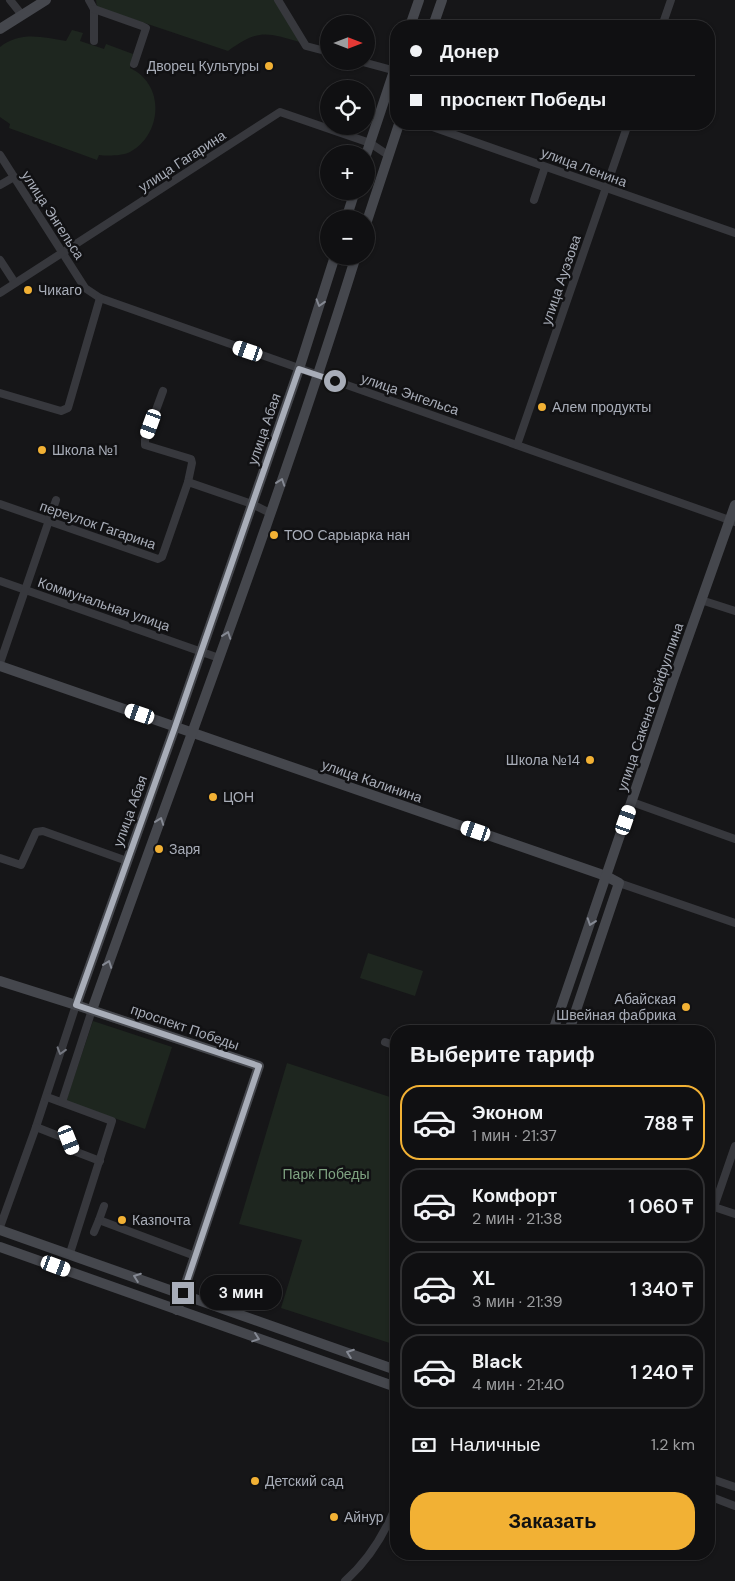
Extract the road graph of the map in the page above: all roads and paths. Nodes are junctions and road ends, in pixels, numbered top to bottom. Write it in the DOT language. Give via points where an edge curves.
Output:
graph roads {
  1 [pos="10,0"];
  2 [pos="46,0"];
  3 [pos="89,0"];
  4 [pos="278,0"];
  5 [pos="419,0"];
  6 [pos="442,0"];
  7 [pos="671,0"];
  8 [pos="94,9"];
  9 [pos="22,15"];
  10 [pos="412,20"];
  11 [pos="435,20"];
  12 [pos="664,20"];
  13 [pos="0,29"];
  14 [pos="94,41"];
  15 [pos="320,50"];
  16 [pos="134,64"];
  17 [pos="375,64"];
  18 [pos="390,68"];
  19 [pos="390,86"];
  20 [pos="396,130"];
  21 [pos="441,130"];
  22 [pos="626,130"];
  23 [pos="370,143"];
  24 [pos="0,155"];
  25 [pos="388,155"];
  26 [pos="545,167"];
  27 [pos="14,177"];
  28 [pos="0,185"];
  29 [pos="606,189"];
  30 [pos="534,200"];
  31 [pos="370,210"];
  32 [pos="735,233"];
  33 [pos="63,253"];
  34 [pos="0,260"];
  35 [pos="332,265"];
  36 [pos="353,265"];
  37 [pos="15,284"];
  38 [pos="1,290"];
  39 [pos="100,298"];
  40 [pos="299,369"];
  41 [pos="318,375"];
  42 [pos="163,390"];
  43 [pos="0,393"];
  44 [pos="0,400"];
  45 [pos="22,400"];
  46 [pos="517,445"];
  47 [pos="188,482"];
  48 [pos="56,500"];
  49 [pos="0,504"];
  50 [pos="252,504"];
  51 [pos="735,505"];
  52 [pos="270,513"];
  53 [pos="49,520"];
  54 [pos="732,521"];
  55 [pos="0,581"];
  56 [pos="26,590"];
  57 [pos="701,600"];
  58 [pos="735,611"];
  59 [pos="200,652"];
  60 [pos="219,658"];
  61 [pos="0,664"];
  62 [pos="175,727"];
  63 [pos="193,733"];
  64 [pos="632,802"];
  65 [pos="735,839"];
  66 [pos="0,858"];
  67 [pos="127,861"];
  68 [pos="143,866"];
  69 [pos="606,876"];
  70 [pos="619,884"];
  71 [pos="735,923"];
  72 [pos="0,981"];
  73 [pos="76,1005"];
  74 [pos="92,1010"];
  75 [pos="555,1025"];
  76 [pos="571,1025"];
  77 [pos="385,1042"];
  78 [pos="390,1044"];
  79 [pos="47,1097"];
  80 [pos="62,1102"];
  81 [pos="36,1127"];
  82 [pos="735,1146"];
  83 [pos="100,1161"];
  84 [pos="715,1204"];
  85 [pos="104,1206"];
  86 [pos="715,1207"];
  87 [pos="735,1214"];
  88 [pos="99,1220"];
  89 [pos="0,1228"];
  90 [pos="94,1232"];
  91 [pos="0,1247"];
  92 [pos="66,1252"];
  93 [pos="195,1256"];
  94 [pos="56,1266"];
  95 [pos="183,1293"];
  96 [pos="178,1310"];
  97 [pos="390,1368"];
  98 [pos="390,1385"];
  99 [pos="715,1480"];
  100 [pos="732,1486"];
  101 [pos="715,1498"];
  102 [pos="723,1501"];
  103 [pos="735,1506"];
  104 [pos="390,1520"];
  105 [pos="345,1581"];
  1 -- 9 [label="street"];
  2 -- 9 [label="street"];
  3 -- 8 [label="street"];
  4 -- 15 [label="street" via="306,46"];
  5 -- 10 [label="street"];
  6 -- 11 [label="street"];
  7 -- 12 [label="street"];
  8 -- 14 [label="street"];
  8 -- 16 [label="street" via="146,28"];
  9 -- 13 [label="street"];
  17 -- 18 [label="street"];
  19 -- 23 [label="street"];
  20 -- 25 [label="street"];
  21 -- 26 [label="street, улица Ленина"];
  22 -- 29 [label="street, улица Ауэзова"];
  23 -- 25 [label="street, улица Гагарина"];
  23 -- 33 [label="street, улица Гагарина" via="280,112"];
  24 -- 27 [label="street, улица Энгельса"];
  25 -- 31 [label="street"];
  26 -- 29 [label="street, улица Ленина"];
  26 -- 30 [label="street"];
  27 -- 28 [label="street"];
  27 -- 33 [label="street, улица Энгельса"];
  29 -- 32 [label="street, улица Ленина"];
  29 -- 46 [label="street, улица Ауэзова"];
  33 -- 37 [label="street, улица Гагарина"];
  33 -- 39 [label="street, улица Энгельса" via="85,288"];
  34 -- 37 [label="street"];
  35 -- 40 [label="street, улица Абая, one-way"];
  36 -- 41 [label="street"];
  37 -- 38 [label="street, улица Гагарина"];
  39 -- 40 [label="street, улица Энгельса"];
  39 -- 45 [label="street" via="68,408 61,411"];
  40 -- 41 [label="street, улица Энгельса"];
  40 -- 50 [label="street, улица Абая"];
  41 -- 46 [label="street, улица Энгельса"];
  52 -- 41 [label="street, one-way"];
  42 -- 47 [label="street" via="145,445 191,459"];
  43 -- 45 [label="street"];
  44 -- 45 [label="street"];
  46 -- 54 [label="street, улица Энгельса"];
  47 -- 50 [label="street"];
  47 -- 53 [label="street, переулок Гагарина" via="160,559"];
  48 -- 53 [label="street"];
  49 -- 53 [label="street, переулок Гагарина"];
  50 -- 52 [label="street"];
  50 -- 59 [label="street, улица Абая"];
  51 -- 54 [label="street, улица Сакена Сейфуллина"];
  60 -- 52 [label="street, one-way"];
  53 -- 56 [label="street"];
  54 -- 57 [label="street, улица Сакена Сейфуллина"];
  55 -- 56 [label="street, Коммунальная улица"];
  56 -- 59 [label="street, Коммунальная улица"];
  56 -- 61 [label="street"];
  57 -- 58 [label="street"];
  57 -- 64 [label="street, улица Сакена Сейфуллина"];
  59 -- 60 [label="street, Коммунальная улица"];
  59 -- 62 [label="street, улица Абая"];
  60 -- 63 [label="street"];
  61 -- 62 [label="street, улица Калинина"];
  62 -- 63 [label="street, улица Калинина"];
  62 -- 67 [label="street, улица Абая"];
  68 -- 63 [label="street, one-way"];
  63 -- 69 [label="street, улица Калинина"];
  64 -- 65 [label="street"];
  64 -- 69 [label="street, улица Сакена Сейфуллина"];
  66 -- 67 [label="street" via="21,865 36,832 43,831"];
  67 -- 68 [label="street, улица Абая"];
  67 -- 73 [label="street"];
  74 -- 68 [label="street, one-way"];
  69 -- 70 [label="street, улица Калинина"];
  69 -- 75 [label="street, улица Сакена Сейфуллина, one-way"];
  70 -- 71 [label="street, улица Калинина"];
  70 -- 76 [label="street"];
  72 -- 73 [label="street, проспект Победы"];
  73 -- 74 [label="street, проспект Победы"];
  73 -- 79 [label="street, one-way"];
  74 -- 80 [label="street"];
  74 -- 93 [label="street, проспект Победы" via="259,1066"];
  77 -- 78 [label="street"];
  79 -- 80 [label="street"];
  79 -- 81 [label="street"];
  80 -- 83 [label="street" via="112,1121"];
  81 -- 83 [label="street" via="69,1140 74,1152"];
  81 -- 89 [label="street"];
  82 -- 84 [label="street"];
  83 -- 92 [label="street"];
  85 -- 88 [label="street"];
  86 -- 87 [label="street"];
  88 -- 90 [label="street"];
  88 -- 93 [label="street"];
  89 -- 92 [label="street"];
  91 -- 94 [label="street"];
  92 -- 94 [label="street"];
  95 -- 92 [label="street, one-way"];
  93 -- 95 [label="street, проспект Победы"];
  94 -- 96 [label="street"];
  95 -- 96 [label="street, проспект Победы"];
  97 -- 95 [label="street, one-way"];
  96 -- 98 [label="street, one-way"];
  99 -- 100 [label="street"];
  100 -- 102 [label="street"];
  101 -- 102 [label="street"];
  102 -- 103 [label="street"];
  104 -- 105 [label="street" via="360,1567"];
}
